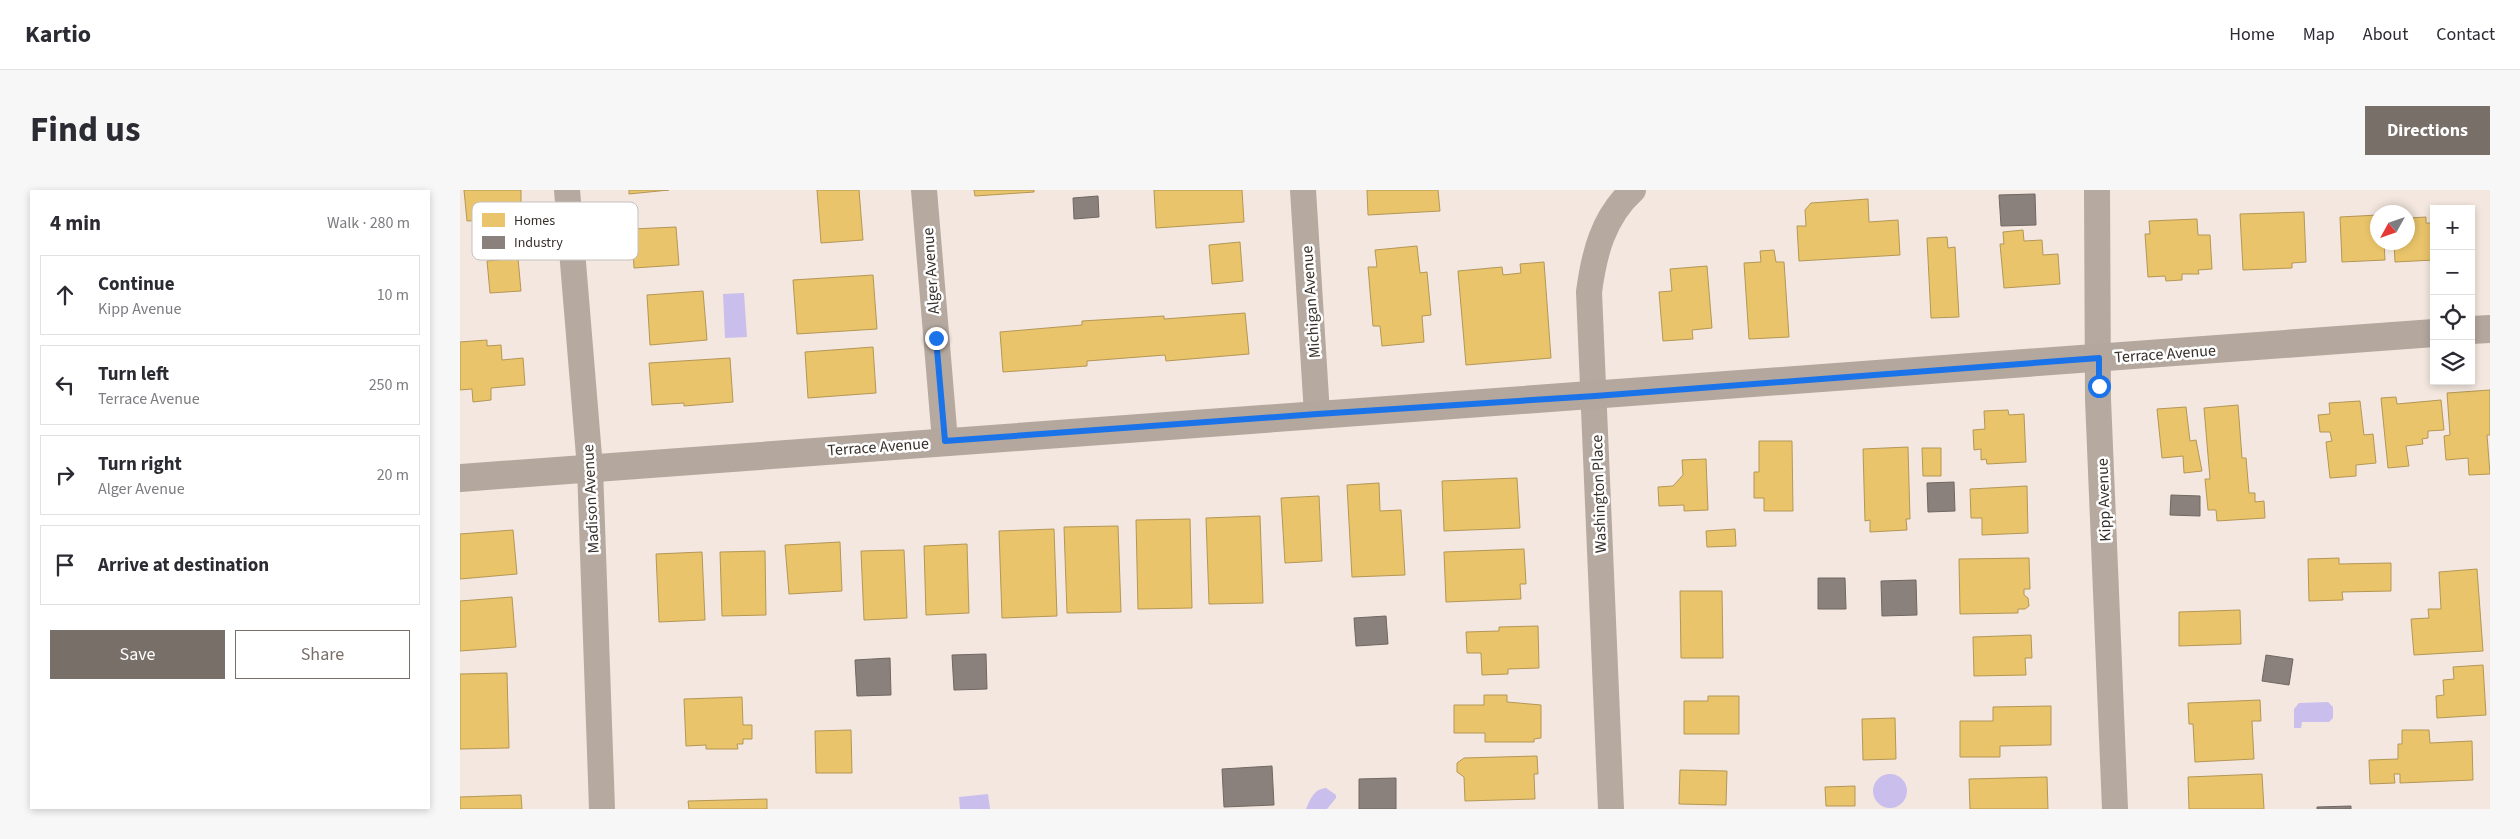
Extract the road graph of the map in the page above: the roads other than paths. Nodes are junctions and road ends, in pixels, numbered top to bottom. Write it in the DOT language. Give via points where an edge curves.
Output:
graph roads {
  1 [pos="924,190"];
  2 [pos="1303,190"];
  3 [pos="1633,190"];
  4 [pos="2097,190"];
  5 [pos="573,260"];
  6 [pos="2490,329"];
  7 [pos="2475,330"];
  8 [pos="2430,333"];
  9 [pos="2099,358"];
  10 [pos="1595,396"];
  11 [pos="1317,414"];
  12 [pos="945,441"];
  13 [pos="590,468"];
  14 [pos="460,478"];
  15 [pos="602,809"];
  16 [pos="1611,809"];
  17 [pos="2115,809"];
  1 -- 12 [label="street, Alger Avenue"];
  2 -- 11 [label="street, Michigan Avenue"];
  3 -- 10 [label="street, Washington Place" via="1604,228 1593,259 1589,292"];
  4 -- 9 [label="street, Kipp Avenue"];
  5 -- 13 [label="street, Madison Avenue"];
  6 -- 7 [label="main road"];
  8 -- 9 [label="main road, Terrace Avenue"];
  9 -- 10 [label="main road, Terrace Avenue"];
  9 -- 17 [label="street, Kipp Avenue"];
  10 -- 11 [label="main road, Terrace Avenue"];
  10 -- 16 [label="street, Washington Place"];
  11 -- 12 [label="main road, Terrace Avenue"];
  12 -- 13 [label="main road, Terrace Avenue"];
  13 -- 14 [label="main road, Terrace Avenue"];
  13 -- 15 [label="street, Madison Avenue"];
}
